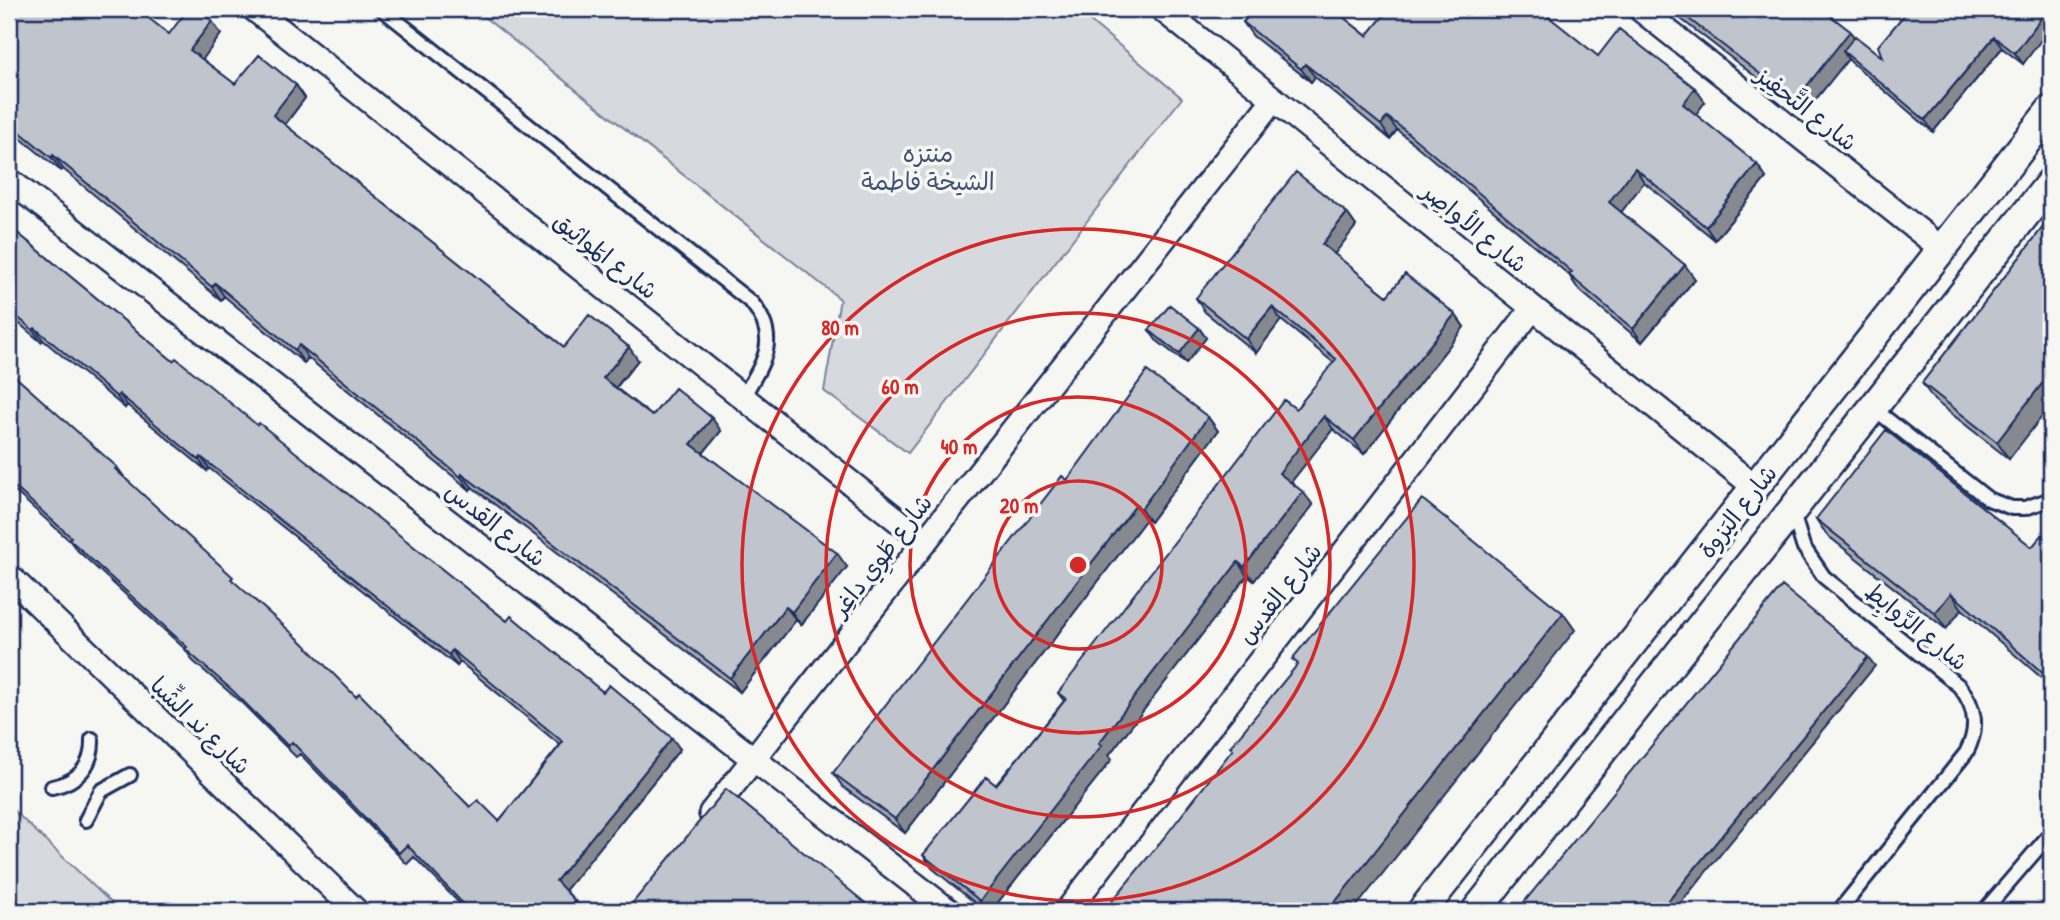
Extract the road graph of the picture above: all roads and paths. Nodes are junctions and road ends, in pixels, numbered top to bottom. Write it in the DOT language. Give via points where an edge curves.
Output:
graph roads {
  1 [pos="254,9"];
  2 [pos="382,9"];
  3 [pos="1163,9"];
  4 [pos="1640,9"];
  5 [pos="1274,99"];
  6 [pos="2051,110"];
  7 [pos="9,180"];
  8 [pos="2051,182"];
  9 [pos="1942,248"];
  10 [pos="1533,308"];
  11 [pos="743,397"];
  12 [pos="1873,408"];
  13 [pos="1755,487"];
  14 [pos="2051,499"];
  15 [pos="1793,510"];
  16 [pos="925,542"];
  17 [pos="9,576"];
  18 [pos="92,739"];
  19 [pos="755,757"];
  20 [pos="130,775"];
  21 [pos="52,787"];
  22 [pos="86,820"];
  23 [pos="698,829"];
  24 [pos="2051,833"];
  25 [pos="346,908"];
  26 [pos="949,911"];
  27 [pos="1067,911"];
  28 [pos="1422,911"];
  29 [pos="1476,911"];
  30 [pos="1839,911"];
  31 [pos="1984,911"];
  1 -- 11 [label="street, شارع المَواثِيق"];
  2 -- 11 [label="lane" via="752,303 768,340 766,354"];
  3 -- 5 [label="street, شارع الأواصِر"];
  4 -- 9 [label="street, شارع التَّحفِيز"];
  5 -- 10 [label="street, شارع الأواصِر"];
  5 -- 16 [label="street, شارع طَوِي داغِر"];
  6 -- 9 [label="street, شارع اليَزوة"];
  7 -- 19 [label="street, شارع القدس"];
  8 -- 12 [label="street, شارع اليَزوة"];
  9 -- 13 [label="street, شارع اليَزوة"];
  10 -- 13 [label="street, شارع الأواصِر"];
  10 -- 27 [label="street, شارع القدس"];
  11 -- 16 [label="street, شارع المَواثِيق"];
  12 -- 14 [label="lane" via="1989,499 2012,508"];
  12 -- 15 [label="street, شارع اليَزوة"];
  13 -- 28 [label="street, شارع اليَزوة"];
  15 -- 29 [label="street, شارع اليَزوة"];
  15 -- 30 [label="lane, شارع الرَّوابِط" via="1803,546 1824,577 1959,686 1975,718 1965,752"];
  16 -- 19 [label="street, شارع طَوِي داغِر"];
  17 -- 25 [label="street, شارع ند الشِّبا"];
  18 -- 21 [label="lane" via="86,767 72,781"];
  19 -- 23 [label="street, شارع طَوِي داغِر"];
  19 -- 26 [label="street, شارع القدس"];
  20 -- 22 [label="lane" via="101,791"];
  24 -- 31 [label="lane"];
}
